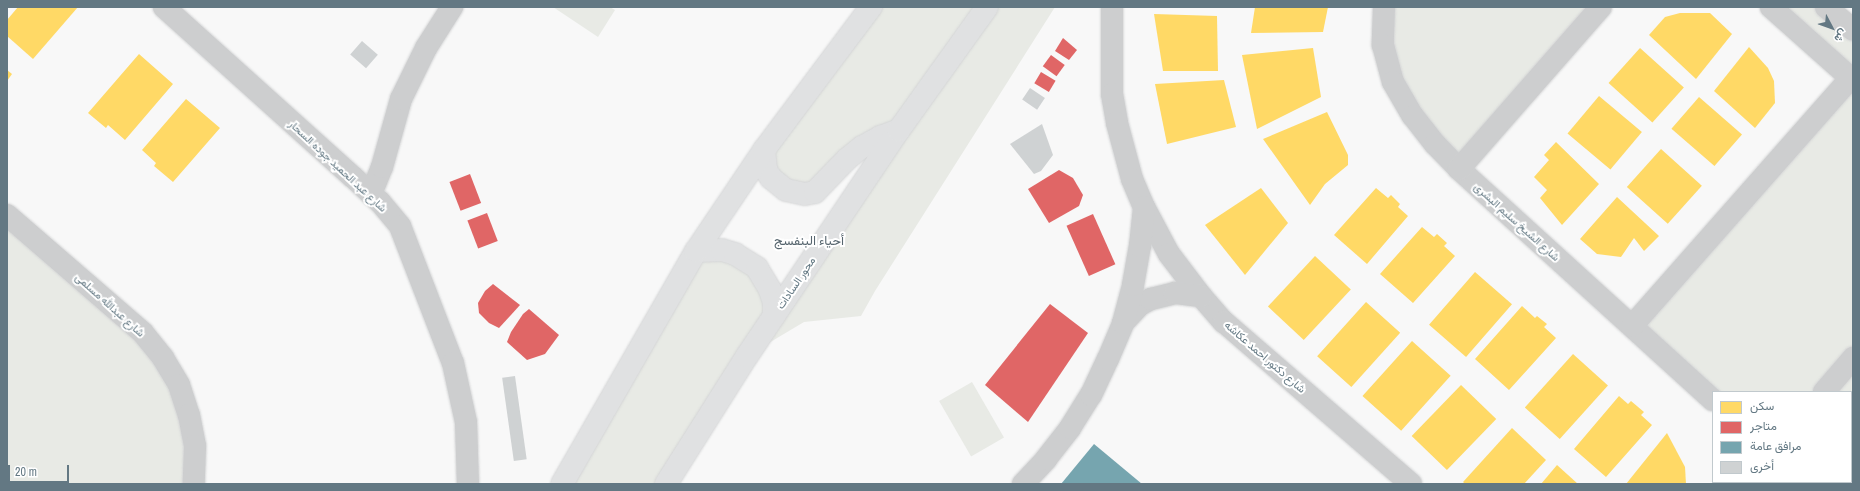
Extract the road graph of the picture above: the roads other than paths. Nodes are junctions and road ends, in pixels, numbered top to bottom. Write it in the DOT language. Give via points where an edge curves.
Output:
graph roads {
  1 [pos="164,7"];
  2 [pos="452,7"];
  3 [pos="871,7"];
  4 [pos="987,7"];
  5 [pos="1112,7"];
  6 [pos="1384,7"];
  7 [pos="1600,7"];
  8 [pos="1771,7"];
  9 [pos="1826,7"];
  10 [pos="1853,30"];
  11 [pos="1852,79"];
  12 [pos="899,130"];
  13 [pos="764,150"];
  14 [pos="1459,169"];
  15 [pos="371,194"];
  16 [pos="1144,207"];
  17 [pos="7,215"];
  18 [pos="696,251"];
  19 [pos="1201,296"];
  20 [pos="774,316"];
  21 [pos="1123,323"];
  22 [pos="1632,326"];
  23 [pos="1853,358"];
  24 [pos="1825,391"];
  25 [pos="1712,399"];
  26 [pos="194,484"];
  27 [pos="468,484"];
  28 [pos="562,484"];
  29 [pos="666,484"];
  30 [pos="1023,484"];
  31 [pos="1411,484"];
  1 -- 15 [label="street, شارع عبد الحميد جوده السحار"];
  2 -- 15 [label="street" via="426,48 402,99 382,167"];
  3 -- 13 [label="main road"];
  4 -- 12 [label="main road, محور السادات"];
  5 -- 16 [label="street, شارع دكتور احمد عكاشه" via="1112,94 1124,151"];
  6 -- 14 [label="street, شارع الشيخ سليم البشرى" via="1383,45 1393,82 1413,116"];
  7 -- 14 [label="street"];
  8 -- 11 [label="street"];
  9 -- 10 [label="street"];
  11 -- 22 [label="street"];
  12 -- 13 [label="main road" via="862,148 814,192 805,194 786,190 771,178 766,170"];
  12 -- 20 [label="main road, محور السادات"];
  13 -- 18 [label="main road"];
  14 -- 22 [label="street, شارع الشيخ سليم البشرى"];
  15 -- 27 [label="street, شارع عبد الحميد جوده السحار" via="400,226 453,363 466,422"];
  16 -- 19 [label="street, شارع دكتور احمد عكاشه" via="1169,254"];
  16 -- 21 [label="street" via="1133,285"];
  17 -- 26 [label="street, شارع عبدالله مسلمى" via="143,333 163,358 179,385 189,415 195,446"];
  18 -- 20 [label="main road" via="722,250 735,254 757,268 770,290"];
  18 -- 28 [label="main road"];
  19 -- 21 [label="street" via="1175,293 1151,299 1140,305"];
  19 -- 31 [label="street, شارع دكتور احمد عكاشه" via="1224,322"];
  20 -- 29 [label="main road, محور السادات"];
  21 -- 30 [label="street" via="1090,395 1070,428"];
  22 -- 25 [label="street, شارع الشيخ سليم البشرى"];
  23 -- 24 [label="street"];
}
